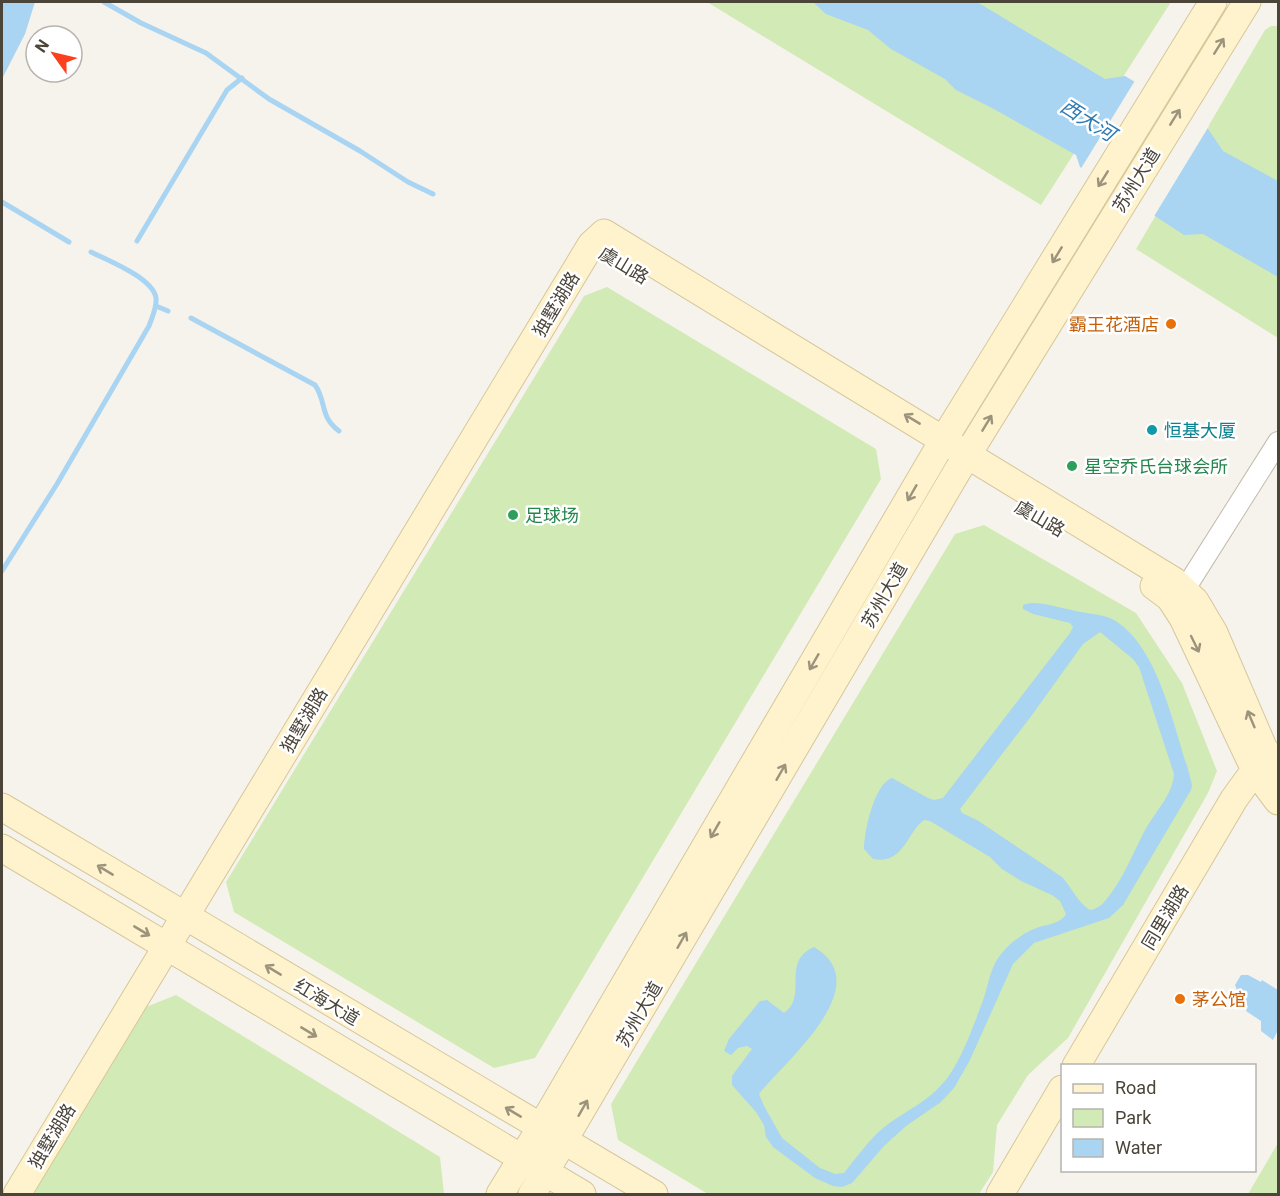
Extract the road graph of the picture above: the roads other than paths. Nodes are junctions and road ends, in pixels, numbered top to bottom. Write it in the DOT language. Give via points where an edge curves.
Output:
graph roads {
  1 [pos="1213,2"];
  2 [pos="1247,2"];
  3 [pos="591,245"];
  4 [pos="1278,442"];
  5 [pos="939,447"];
  6 [pos="963,462"];
  7 [pos="1179,598"];
  8 [pos="1267,770"];
  9 [pos="1278,801"];
  10 [pos="2,807"];
  11 [pos="2,848"];
  12 [pos="184,917"];
  13 [pos="167,946"];
  14 [pos="1077,1064"];
  15 [pos="1061,1091"];
  16 [pos="540,1128"];
  17 [pos="564,1142"];
  18 [pos="521,1159"];
  19 [pos="538,1184"];
  20 [pos="17,1194"];
  21 [pos="500,1194"];
  22 [pos="582,1194"];
  23 [pos="654,1194"];
  24 [pos="1000,1194"];
  1 -- 5 [label="street, 苏州大道, one-way"];
  6 -- 2 [label="street, 苏州大道, one-way"];
  3 -- 5 [label="street, 虞山路"];
  3 -- 12 [label="street, 独墅湖路"];
  4 -- 7 [label="street"];
  5 -- 6 [label="street, 虞山路"];
  5 -- 16 [label="street, 苏州大道, one-way"];
  6 -- 7 [label="street, 虞山路" via="1170,598"];
  17 -- 6 [label="street, 苏州大道, one-way"];
  7 -- 8 [label="street, 虞山路"];
  8 -- 9 [label="street, 虞山路"];
  8 -- 14 [label="street, 同里湖路" via="1234,799"];
  12 -- 10 [label="street, 红海大道, one-way"];
  11 -- 13 [label="street, 红海大道, one-way"];
  12 -- 13 [label="street, 独墅湖路"];
  16 -- 12 [label="street, 红海大道, one-way"];
  13 -- 18 [label="street, 红海大道, one-way"];
  13 -- 20 [label="street, 独墅湖路"];
  15 -- 24 [label="street"];
  16 -- 17 [label="street, 红海大道"];
  16 -- 18 [label="street, 苏州大道"];
  17 -- 19 [label="street, 苏州大道"];
  17 -- 23 [label="street, 红海大道"];
  18 -- 19 [label="street, 红海大道"];
  18 -- 21 [label="street, 苏州大道"];
  19 -- 22 [label="street, 红海大道"];
}
